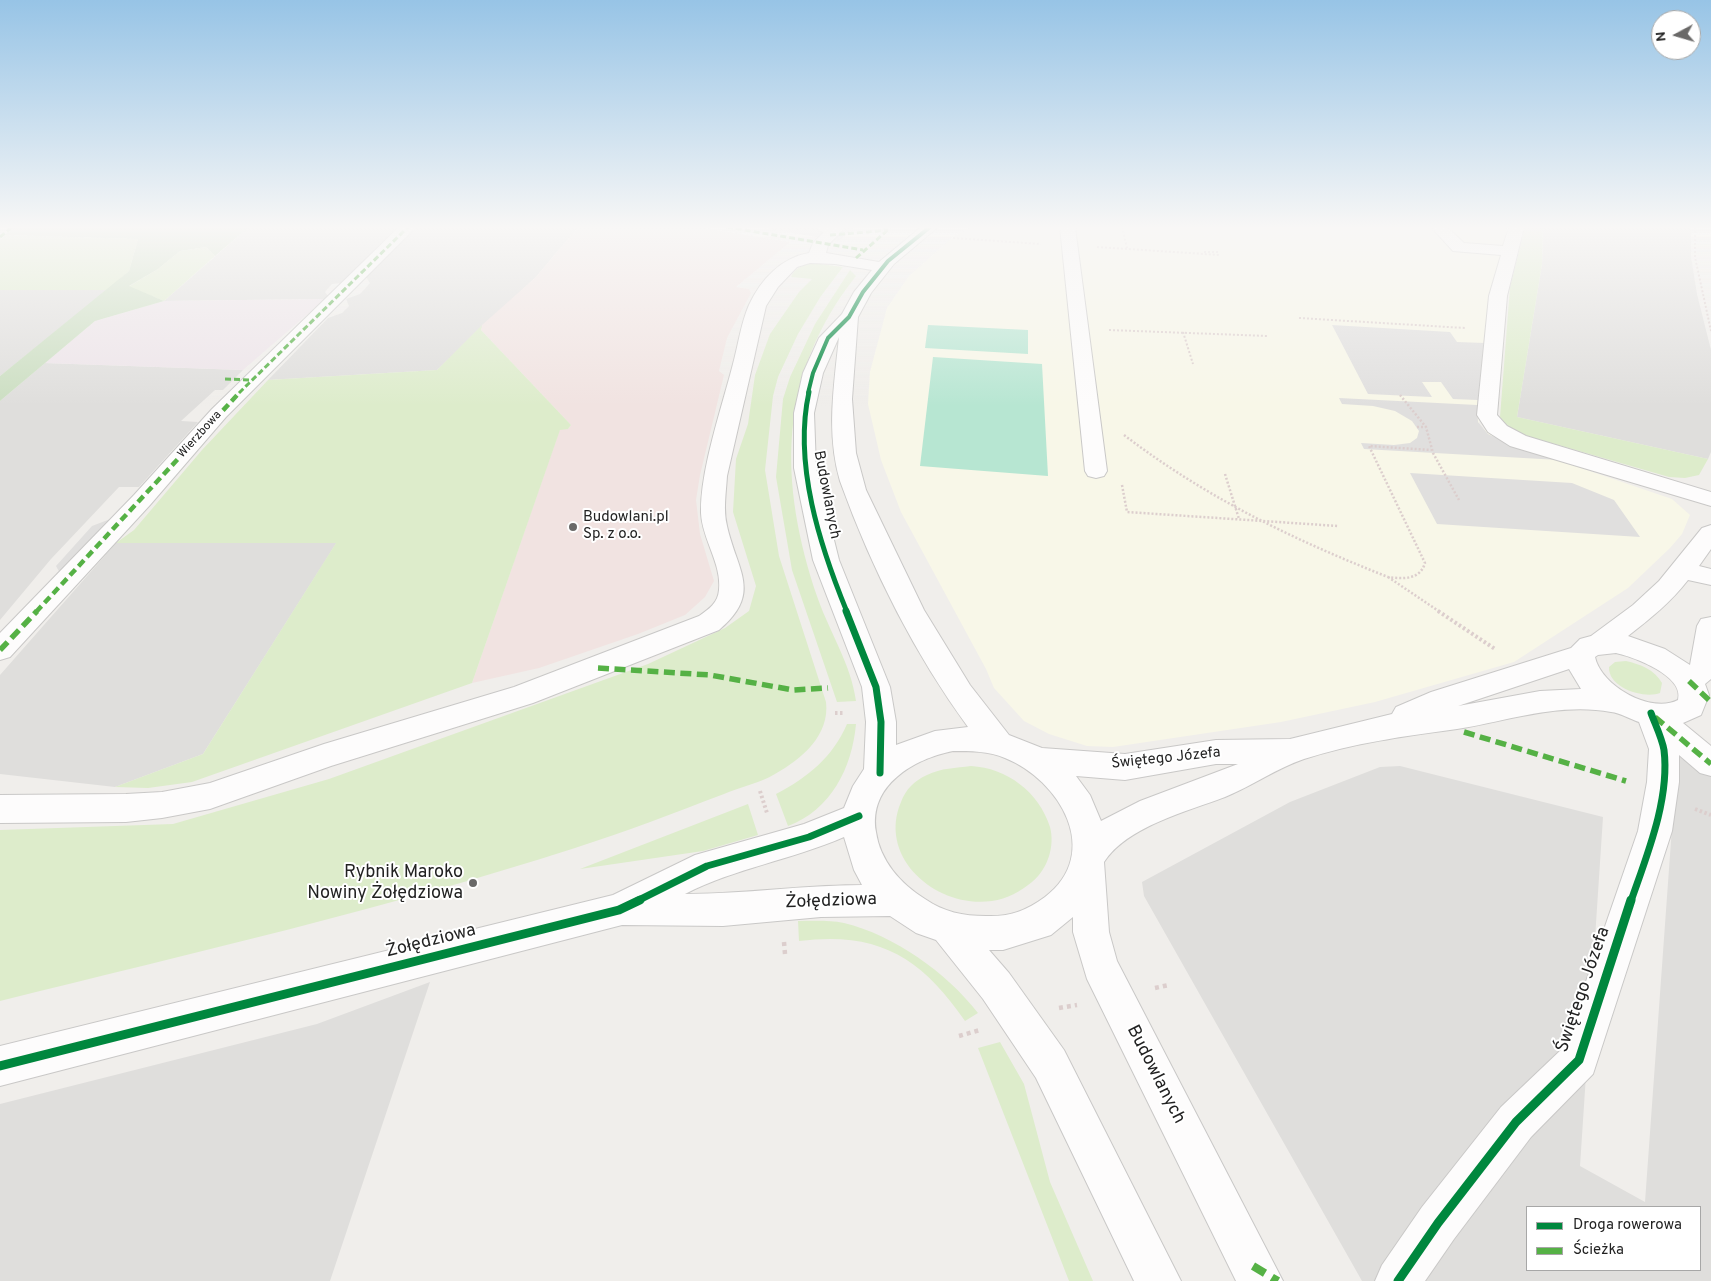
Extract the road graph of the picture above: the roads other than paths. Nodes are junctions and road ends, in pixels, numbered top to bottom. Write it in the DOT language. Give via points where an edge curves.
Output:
graph roads {
  1 [pos="347,287"];
  2 [pos="769,287"];
  3 [pos="867,287"];
  4 [pos="1074,287"];
  5 [pos="1500,287"];
  6 [pos="849,317"];
  7 [pos="1096,471"];
  8 [pos="1711,499"];
  9 [pos="1711,533"];
  10 [pos="1683,570"];
  11 [pos="1711,577"];
  12 [pos="1711,626"];
  13 [pos="1590,649"];
  14 [pos="0,650"];
  15 [pos="1700,681"];
  16 [pos="1618,701"];
  17 [pos="1711,702"];
  18 [pos="1651,713"];
  19 [pos="1376,728"];
  20 [pos="998,743"];
  21 [pos="1294,750"];
  22 [pos="1038,760"];
  23 [pos="1711,764"];
  24 [pos="880,773"];
  25 [pos="0,809"];
  26 [pos="859,816"];
  27 [pos="1088,858"];
  28 [pos="894,900"];
  29 [pos="619,910"];
  30 [pos="949,929"];
  31 [pos="0,1066"];
  32 [pos="1143,1261"];
  33 [pos="1263,1276"];
  34 [pos="1158,1281"];
  35 [pos="1398,1281"];
  1 -- 14 [label="street, Wierzbowa" via="219,413"];
  2 -- 25 [label="street" via="757,306 716,476 713,514 733,586 731,602 719,617 611,663 532,691 324,756 210,796 126,808"];
  3 -- 6 [label="street, Budowlanych"];
  4 -- 7 [label="street"];
  5 -- 8 [label="street" via="1487,415 1500,432 1518,441"];
  6 -- 20 [label="street, Budowlanych" via="850,340 842,411 846,460 855,490 888,565 937,658 969,708"];
  6 -- 24 [label="street, Budowlanych" via="828,338 810,384 804,421 805,468 829,571 876,687"];
  9 -- 10 [label="street, Świętego Józefa"];
  10 -- 11 [label="street"];
  10 -- 13 [label="street, Świętego Józefa" via="1653,602"];
  12 -- 15 [label="street"];
  13 -- 15 [label="street" via="1626,644 1647,651"];
  13 -- 16 [label="street" via="1583,670 1596,686"];
  13 -- 19 [label="street, Świętego Józefa" via="1441,700"];
  15 -- 17 [label="street"];
  15 -- 18 [label="street" via="1691,707 1675,715"];
  16 -- 18 [label="street"];
  16 -- 19 [label="street, Świętego Józefa" via="1567,699"];
  18 -- 23 [label="street"];
  18 -- 35 [label="street, Świętego Józefa" via="1664,749 1663,782 1655,831 1580,1060 1516,1122"];
  19 -- 21 [label="street, Świętego Józefa"];
  20 -- 22 [label="street"];
  20 -- 24 [label="street" via="961,739 925,744 900,756"];
  21 -- 22 [label="street, Świętego Józefa" via="1216,752 1125,767"];
  21 -- 27 [label="street, Świętego Józefa" via="1234,780 1150,811 1114,830 1097,844"];
  22 -- 27 [label="street, Budowlanych" via="1061,780 1078,803 1088,830"];
  24 -- 26 [label="street" via="866,793"];
  26 -- 28 [label="street" via="860,844 865,860 883,890"];
  26 -- 29 [label="street, Żołędziowa" via="809,837 707,866"];
  27 -- 30 [label="street" via="1073,893 1064,904 1041,920 997,934"];
  27 -- 33 [label="street, Budowlanych" via="1091,932 1100,966"];
  28 -- 29 [label="street, Żołędziowa" via="821,900 723,910"];
  28 -- 30 [label="street" via="919,918"];
  29 -- 31 [label="street, Żołędziowa"];
  30 -- 32 [label="street" via="996,986 1046,1056 1068,1096"];
  32 -- 34 [label="street"];
}
